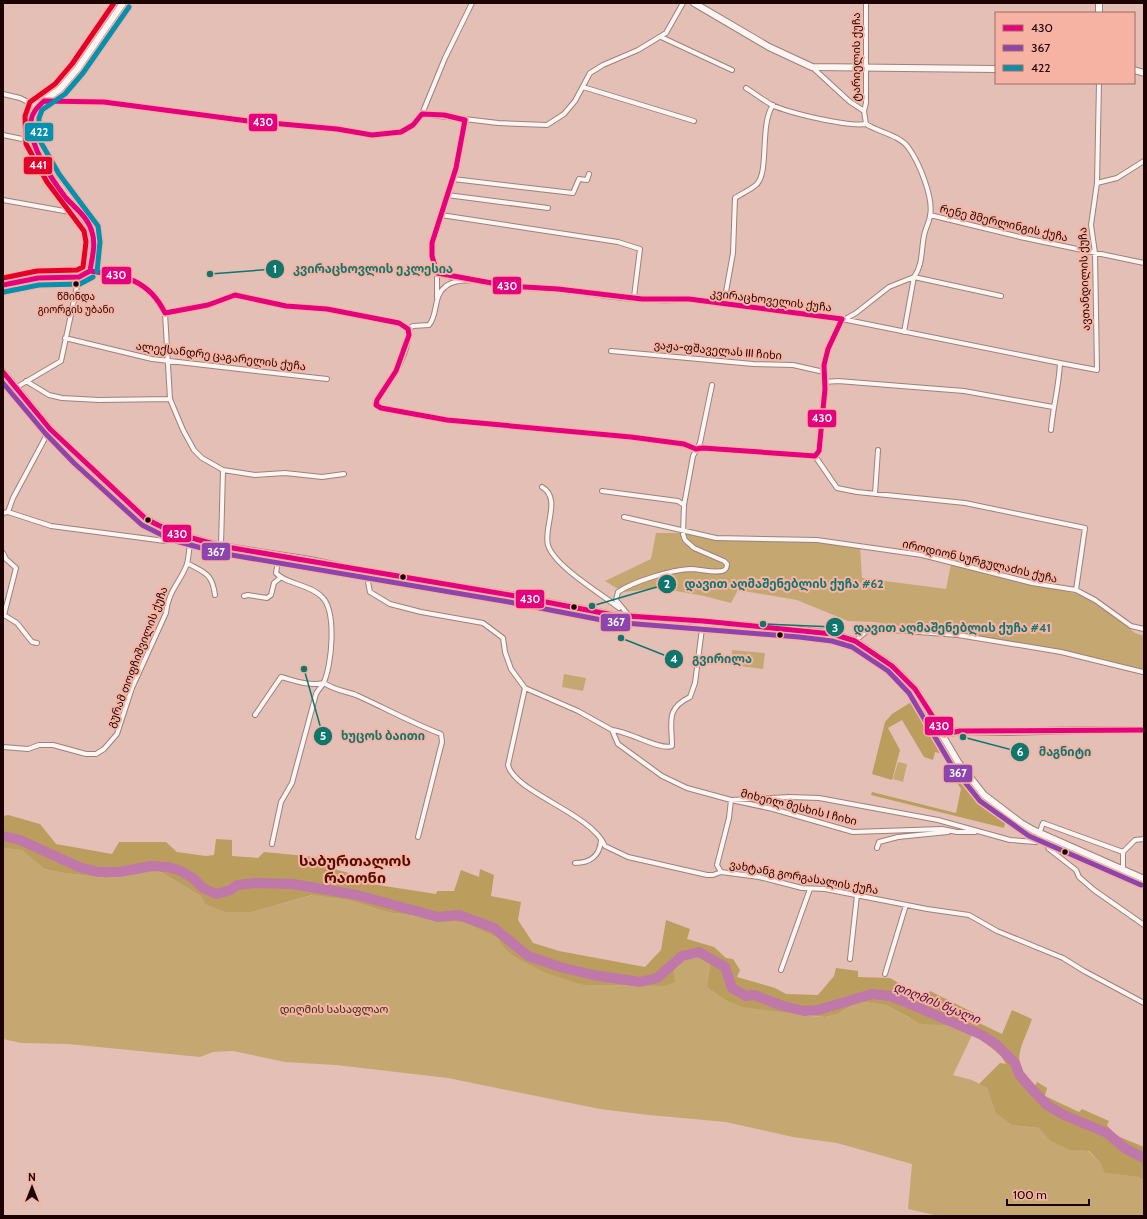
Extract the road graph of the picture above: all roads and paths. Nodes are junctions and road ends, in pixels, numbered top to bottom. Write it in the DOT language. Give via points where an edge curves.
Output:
graph roads {
  1 [pos="123,3"];
  2 [pos="472,3"];
  3 [pos="683,3"];
  4 [pos="694,3"];
  5 [pos="866,3"];
  6 [pos="704,6"];
  7 [pos="661,37"];
  8 [pos="812,67"];
  9 [pos="865,68"];
  10 [pos="995,69"];
  11 [pos="732,70"];
  12 [pos="1099,84"];
  13 [pos="583,87"];
  14 [pos="746,88"];
  15 [pos="3,94"];
  16 [pos="44,100"];
  17 [pos="773,105"];
  18 [pos="36,106"];
  19 [pos="864,111"];
  20 [pos="422,114"];
  21 [pos="465,120"];
  22 [pos="694,121"];
  23 [pos="866,124"];
  24 [pos="3,135"];
  25 [pos="32,141"];
  26 [pos="1144,161"];
  27 [pos="589,174"];
  28 [pos="453,178"];
  29 [pos="1097,183"];
  30 [pos="447,196"];
  31 [pos="3,200"];
  32 [pos="548,208"];
  33 [pos="81,214"];
  34 [pos="441,215"];
  35 [pos="930,215"];
  36 [pos="1095,253"];
  37 [pos="1144,263"];
  38 [pos="90,271"];
  39 [pos="437,273"];
  40 [pos="914,277"];
  41 [pos="79,278"];
  42 [pos="466,281"];
  43 [pos="3,285"];
  44 [pos="1001,296"];
  45 [pos="634,297"];
  46 [pos="437,299"];
  47 [pos="724,303"];
  48 [pos="165,313"];
  49 [pos="842,319"];
  50 [pos="408,329"];
  51 [pos="904,332"];
  52 [pos="65,338"];
  53 [pos="611,351"];
  54 [pos="167,360"];
  55 [pos="1060,364"];
  56 [pos="3,372"];
  57 [pos="824,372"];
  58 [pos="327,379"];
  59 [pos="26,381"];
  60 [pos="824,382"];
  61 [pos="712,385"];
  62 [pos="17,387"];
  63 [pos="170,399"];
  64 [pos="1053,407"];
  65 [pos="50,429"];
  66 [pos="1051,430"];
  67 [pos="696,450"];
  68 [pos="878,450"];
  69 [pos="815,456"];
  70 [pos="223,470"];
  71 [pos="344,474"];
  72 [pos="542,486"];
  73 [pos="602,491"];
  74 [pos="876,494"];
  75 [pos="684,505"];
  76 [pos="5,513"];
  77 [pos="624,517"];
  78 [pos="682,529"];
  79 [pos="174,534"];
  80 [pos="191,539"];
  81 [pos="221,546"];
  82 [pos="3,553"];
  83 [pos="279,555"];
  84 [pos="187,563"];
  85 [pos="366,572"];
  86 [pos="280,578"];
  87 [pos="1076,590"];
  88 [pos="215,595"];
  89 [pos="244,596"];
  90 [pos="630,617"];
  91 [pos="703,621"];
  92 [pos="1144,629"];
  93 [pos="855,641"];
  94 [pos="37,643"];
  95 [pos="1143,672"];
  96 [pos="324,683"];
  97 [pos="525,688"];
  98 [pos="255,715"];
  99 [pos="612,730"];
  100 [pos="1144,730"];
  101 [pos="944,734"];
  102 [pos="3,747"];
  103 [pos="731,800"];
  104 [pos="957,832"];
  105 [pos="982,832"];
  106 [pos="1040,832"];
  107 [pos="418,837"];
  108 [pos="601,837"];
  109 [pos="1144,839"];
  110 [pos="272,844"];
  111 [pos="877,848"];
  112 [pos="1123,852"];
  113 [pos="575,863"];
  114 [pos="1123,869"];
  115 [pos="721,872"];
  116 [pos="1144,879"];
  117 [pos="810,889"];
  118 [pos="857,895"];
  119 [pos="906,905"];
  120 [pos="1144,925"];
  121 [pos="850,959"];
  122 [pos="781,970"];
  123 [pos="885,974"];
  124 [pos="1144,1002"];
  1 -- 16 [label="street" via="78,68 60,89"];
  2 -- 20 [label="street" via="445,58"];
  3 -- 7 [label="street" via="670,28"];
  4 -- 6 [label="street"];
  5 -- 9 [label="street, ტარიელის ქუჩა"];
  6 -- 8 [label="street" via="769,47"];
  7 -- 11 [label="street"];
  7 -- 13 [label="street" via="632,53 602,65 590,73"];
  8 -- 9 [label="street"];
  8 -- 19 [label="street" via="849,101"];
  9 -- 10 [label="street"];
  9 -- 19 [label="street, ტარიელის ქუჩა"];
  12 -- 29 [label="street, ავთანდილის ქუჩა"];
  13 -- 21 [label="street" via="564,114 547,125"];
  13 -- 22 [label="street"];
  14 -- 17 [label="street"];
  15 -- 18 [label="street" via="20,98"];
  16 -- 18 [label="street"];
  16 -- 20 [label="street" via="104,102 372,135 401,132 414,125"];
  17 -- 23 [label="street" via="842,123"];
  17 -- 47 [label="street" via="766,125 761,177 757,185 735,198 733,253"];
  18 -- 25 [label="street" via="32,117"];
  19 -- 23 [label="street, ტარიელის ქუჩა"];
  20 -- 21 [label="street" via="444,115"];
  21 -- 28 [label="street"];
  23 -- 35 [label="street" via="908,147 926,184 930,197"];
  24 -- 25 [label="street"];
  25 -- 33 [label="street" via="53,178"];
  26 -- 29 [label="street" via="1117,178"];
  27 -- 28 [label="street" via="588,180 579,179 573,193"];
  28 -- 30 [label="street"];
  29 -- 36 [label="street, ავთანდილის ქუჩა" via="1091,225"];
  30 -- 32 [label="street"];
  30 -- 34 [label="street"];
  31 -- 33 [label="street"];
  33 -- 38 [label="street" via="91,228 93,242"];
  34 -- 39 [label="street" via="432,243 432,256"];
  34 -- 45 [label="street" via="618,242 640,249"];
  35 -- 36 [label="street, რენე შმერლინგის ქუჩა"];
  35 -- 40 [label="street" via="921,260"];
  36 -- 37 [label="street, რენე შმერლინგის ქუჩა"];
  36 -- 55 [label="street, ავთანდილის ქუჩა" via="1097,370"];
  38 -- 41 [label="street"];
  38 -- 48 [label="street" via="127,277 139,283 160,303"];
  39 -- 42 [label="street"];
  39 -- 46 [label="street"];
  40 -- 44 [label="street"];
  40 -- 49 [label="street" via="889,287 856,313"];
  40 -- 51 [label="street"];
  41 -- 43 [label="street" via="38,278"];
  41 -- 52 [label="street"];
  42 -- 45 [label="street, კვირაცხოველის ქუჩა"];
  42 -- 46 [label="street, კვირაცხოველის ქუჩა" via="444,287"];
  45 -- 47 [label="street, კვირაცხოველის ქუჩა"];
  46 -- 50 [label="street" via="434,320 429,325 413,326"];
  47 -- 49 [label="street, კვირაცხოველის ქუჩა"];
  48 -- 50 [label="street" via="208,305 235,295 286,306 327,309 399,323"];
  48 -- 54 [label="street"];
  49 -- 51 [label="street, კვირაცხოველის ქუჩა"];
  49 -- 57 [label="street" via="828,349"];
  50 -- 67 [label="street" via="407,344 396,371 377,400 376,405 381,408 447,420 684,444"];
  51 -- 55 [label="street, კვირაცხოველის ქუჩა"];
  52 -- 54 [label="street, ალექსანდრე ცაგარელის ქუჩა" via="152,359"];
  52 -- 59 [label="street" via="61,361"];
  53 -- 57 [label="street, ვაჟა-ფშაველას III ჩიხი" via="753,364 793,365"];
  54 -- 58 [label="street, ალექსანდრე ცაგარელის ქუჩა"];
  54 -- 63 [label="street"];
  55 -- 64 [label="street" via="1059,384"];
  56 -- 62 [label="street"];
  57 -- 60 [label="street"];
  59 -- 62 [label="street"];
  59 -- 63 [label="street" via="49,395 62,398"];
  60 -- 64 [label="street" via="964,391"];
  60 -- 69 [label="street" via="819,451"];
  61 -- 67 [label="street" via="700,443"];
  62 -- 65 [label="street"];
  63 -- 70 [label="street" via="194,450 210,464"];
  64 -- 66 [label="street"];
  65 -- 76 [label="street"];
  65 -- 79 [label="street" via="146,519"];
  67 -- 69 [label="street" via="703,448"];
  67 -- 75 [label="street" via="692,456"];
  68 -- 74 [label="street"];
  69 -- 74 [label="street" via="837,488"];
  70 -- 71 [label="street" via="256,475 285,473 322,477"];
  70 -- 81 [label="street"];
  72 -- 90 [label="street" via="549,494 551,506 548,545 562,565"];
  73 -- 75 [label="street" via="678,501"];
  74 -- 87 [label="street" via="965,503 1085,528"];
  75 -- 78 [label="street"];
  76 -- 79 [label="street" via="51,526 165,541"];
  77 -- 78 [label="street, იროდიონ სურგულაძის ქუჩა"];
  78 -- 87 [label="street, იროდიონ სურგულაძის ქუჩა" via="716,538 817,540 922,555 1032,584"];
  78 -- 90 [label="street" via="685,540 690,545 724,561 727,567 718,571 688,569 622,590 616,600"];
  79 -- 80 [label="street"];
  80 -- 81 [label="street"];
  80 -- 84 [label="street, გურამ თოფჩიშვილის ქუჩა"];
  81 -- 83 [label="street"];
  82 -- 94 [label="street" via="16,568 4,615 17,623 32,642"];
  83 -- 85 [label="street"];
  83 -- 86 [label="street" via="276,573"];
  84 -- 88 [label="street" via="213,581"];
  84 -- 102 [label="street, გურამ თოფჩიშვილის ქუჩა" via="170,592 166,613 132,688 117,734 104,749 96,754 86,754 52,745 28,749"];
  85 -- 90 [label="street"];
  85 -- 97 [label="street" via="370,592 390,604 483,623 497,632 503,638 510,669"];
  86 -- 89 [label="street" via="274,583 271,595 267,598"];
  86 -- 96 [label="street" via="313,590 323,597 328,606 332,638"];
  87 -- 92 [label="street, იროდიონ სურგულაძის ქუჩა" via="1095,600 1131,626"];
  90 -- 91 [label="street"];
  91 -- 93 [label="street" via="833,634"];
  91 -- 99 [label="street" via="690,697 680,702 672,713 672,746 664,747"];
  93 -- 95 [label="street" via="868,630 879,629 958,636 1061,652"];
  93 -- 101 [label="street" via="892,666 915,689"];
  96 -- 98 [label="street" via="315,685 281,677"];
  96 -- 107 [label="street" via="330,688 355,695 441,734 442,742"];
  96 -- 110 [label="street" via="316,694 292,783 281,802"];
  97 -- 99 [label="street" via="578,711"];
  97 -- 108 [label="street, ვახტანგ გორგასალის ქუჩა" via="508,765 510,770 530,788"];
  99 -- 103 [label="street, მიხეილ მესხის I ჩიხი" via="618,744 662,776 687,788"];
  100 -- 101 [label="street" via="960,731"];
  101 -- 106 [label="street" via="958,762 984,795 1021,823"];
  103 -- 104 [label="street, მიხეილ მესხის I ჩიხი" via="853,832 928,829"];
  103 -- 105 [label="street" via="819,798 938,820"];
  103 -- 115 [label="street" via="717,865"];
  104 -- 105 [label="street, მიხეილ მესხის I ჩიხი"];
  104 -- 111 [label="street" via="898,837 879,842"];
  105 -- 106 [label="street" via="1010,840 1036,842"];
  106 -- 112 [label="street" via="1043,823"];
  106 -- 114 [label="street"];
  106 -- 120 [label="street" via="1049,849 1076,870 1079,877"];
  108 -- 113 [label="street" via="596,856 591,861"];
  108 -- 115 [label="street, ვახტანგ გორგასალის ქუჩა" via="605,846 628,857 707,875"];
  109 -- 112 [label="street" via="1135,840"];
  112 -- 114 [label="street"];
  114 -- 116 [label="street"];
  115 -- 117 [label="street, ვახტანგ გორგასალის ქუჩა" via="759,877"];
  117 -- 118 [label="street, ვახტანგ გორგასალის ქუჩა"];
  117 -- 122 [label="street"];
  118 -- 119 [label="street, ვახტანგ გორგასალის ქუჩა"];
  118 -- 121 [label="street"];
  119 -- 123 [label="street"];
  119 -- 124 [label="street, ვახტანგ გორგასალის ქუჩა" via="969,915 1063,958"];
}
